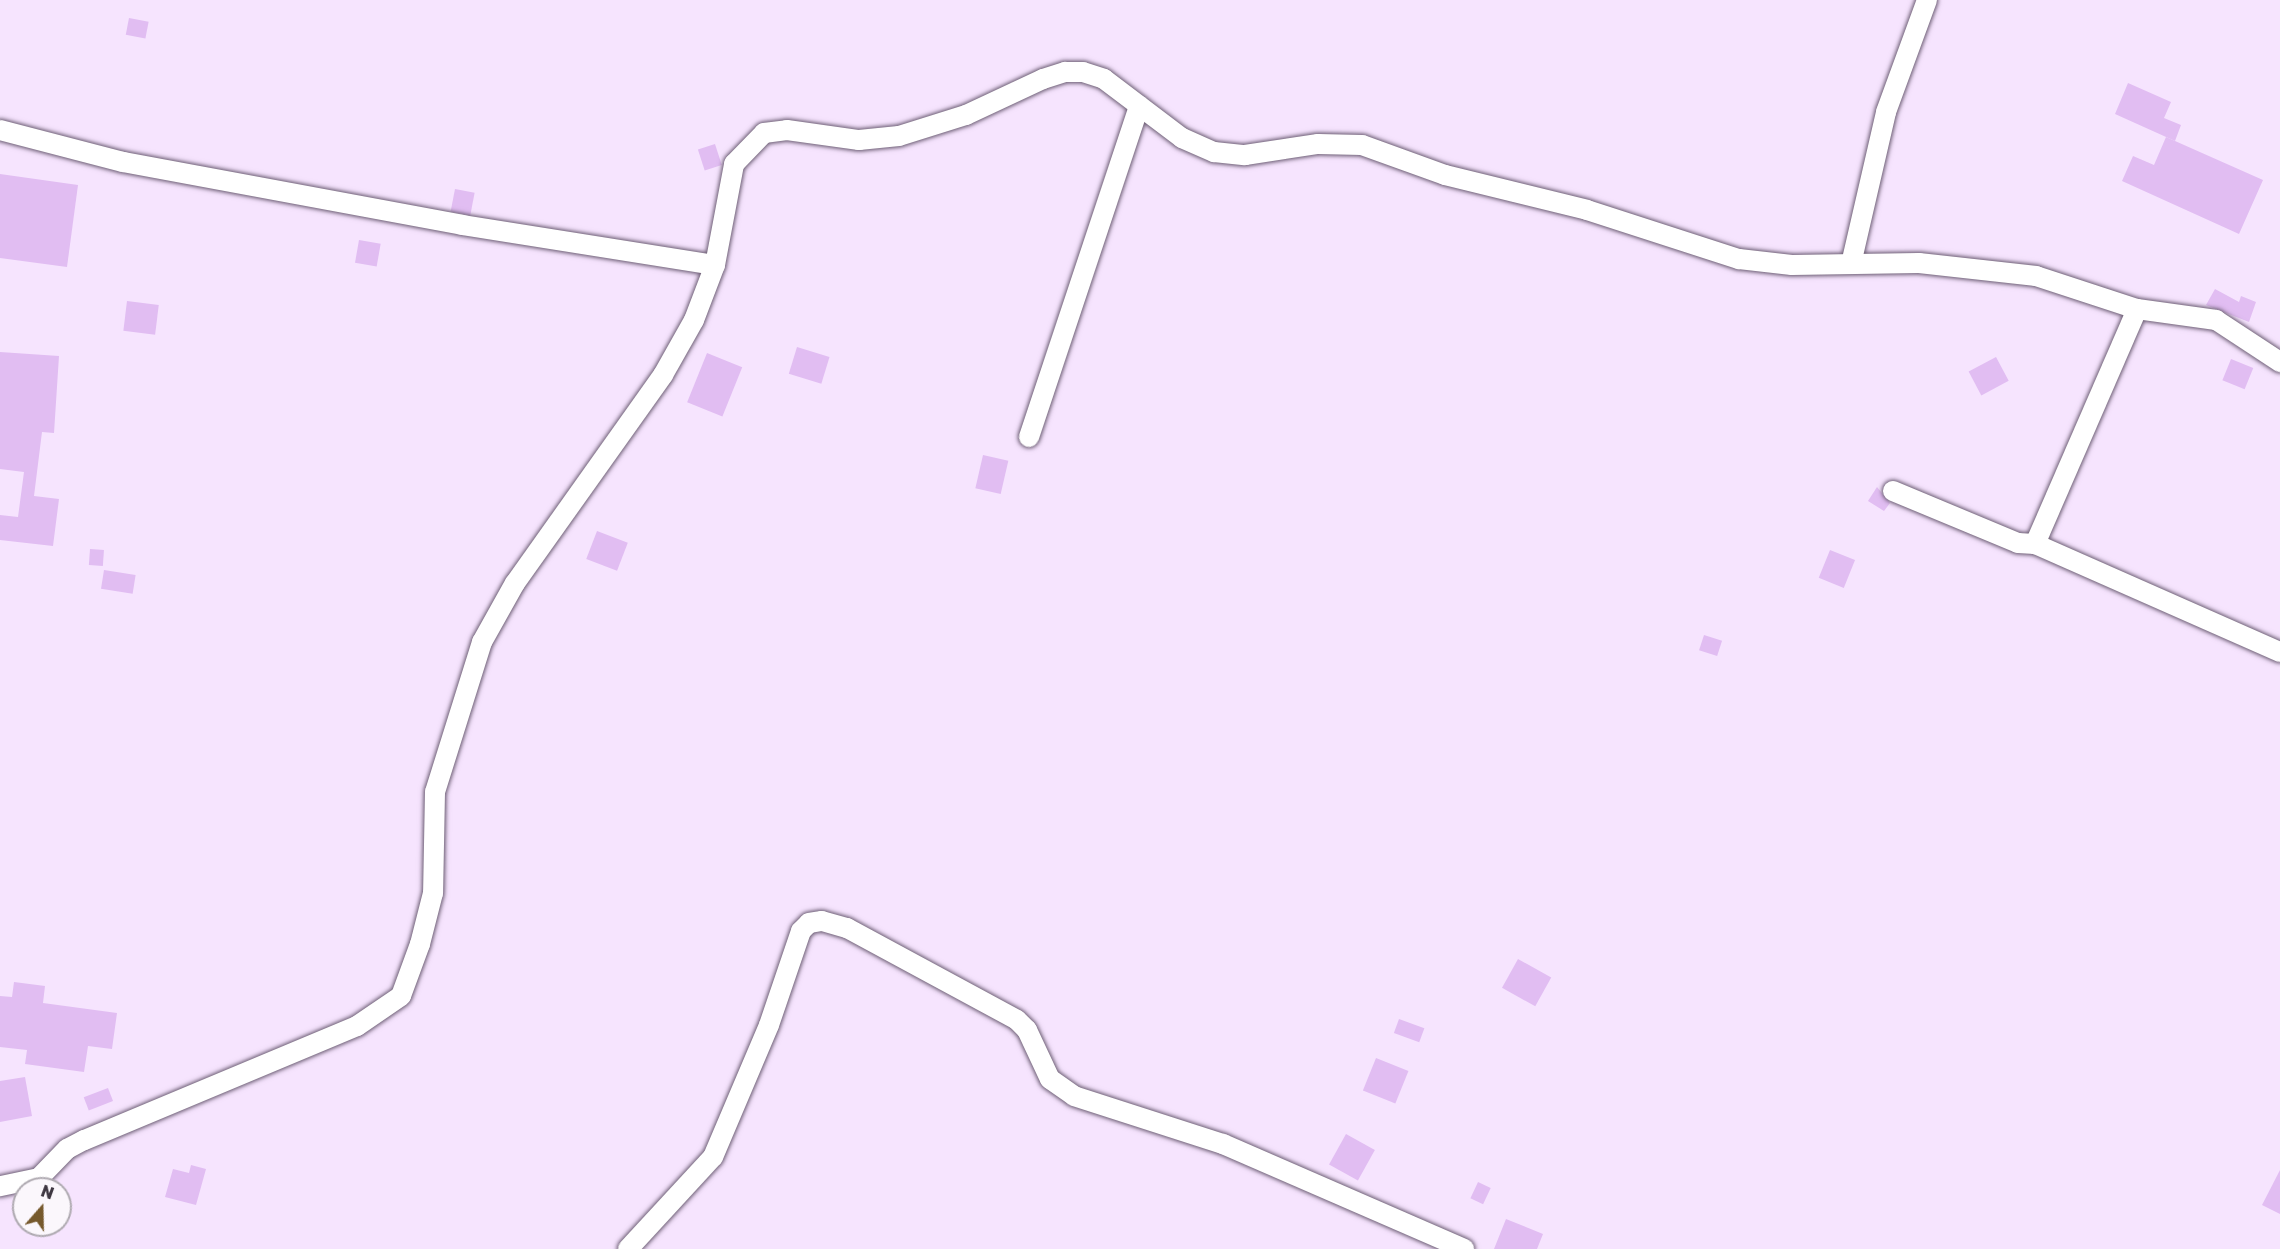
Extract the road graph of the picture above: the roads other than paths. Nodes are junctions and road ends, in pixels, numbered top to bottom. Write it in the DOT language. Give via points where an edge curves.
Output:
graph roads {
  1 [pos="1927,0"];
  2 [pos="1139,106"];
  3 [pos="0,130"];
  4 [pos="1851,264"];
  5 [pos="715,265"];
  6 [pos="2137,309"];
  7 [pos="2280,362"];
  8 [pos="1029,437"];
  9 [pos="1893,491"];
  10 [pos="2035,544"];
  11 [pos="2280,652"];
  12 [pos="0,1186"];
  13 [pos="628,1249"];
  14 [pos="1464,1249"];
  1 -- 4 [label="street" via="1886,112"];
  2 -- 4 [label="street" via="1182,138 1214,152 1245,155 1318,144 1362,145 1445,175 1587,210 1739,259 1792,265"];
  2 -- 5 [label="street" via="1104,80 1083,72 1065,72 966,115 899,136 859,141 787,130 764,133 734,164"];
  2 -- 8 [label="street"];
  3 -- 5 [label="street" via="135,164 462,225"];
  4 -- 6 [label="street" via="1919,263 2036,276"];
  5 -- 12 [label="street" via="694,320 663,375 515,582 482,642 435,792 433,893 401,996 357,1026 84,1140 67,1149 39,1178"];
  6 -- 7 [label="street" via="2216,320"];
  6 -- 10 [label="street"];
  9 -- 10 [label="street" via="2018,543"];
  10 -- 11 [label="street"];
  13 -- 14 [label="street" via="713,1157 769,1025 801,931 809,923 822,921 847,928 1017,1020 1027,1030 1050,1079 1074,1096 1223,1144"];
}
